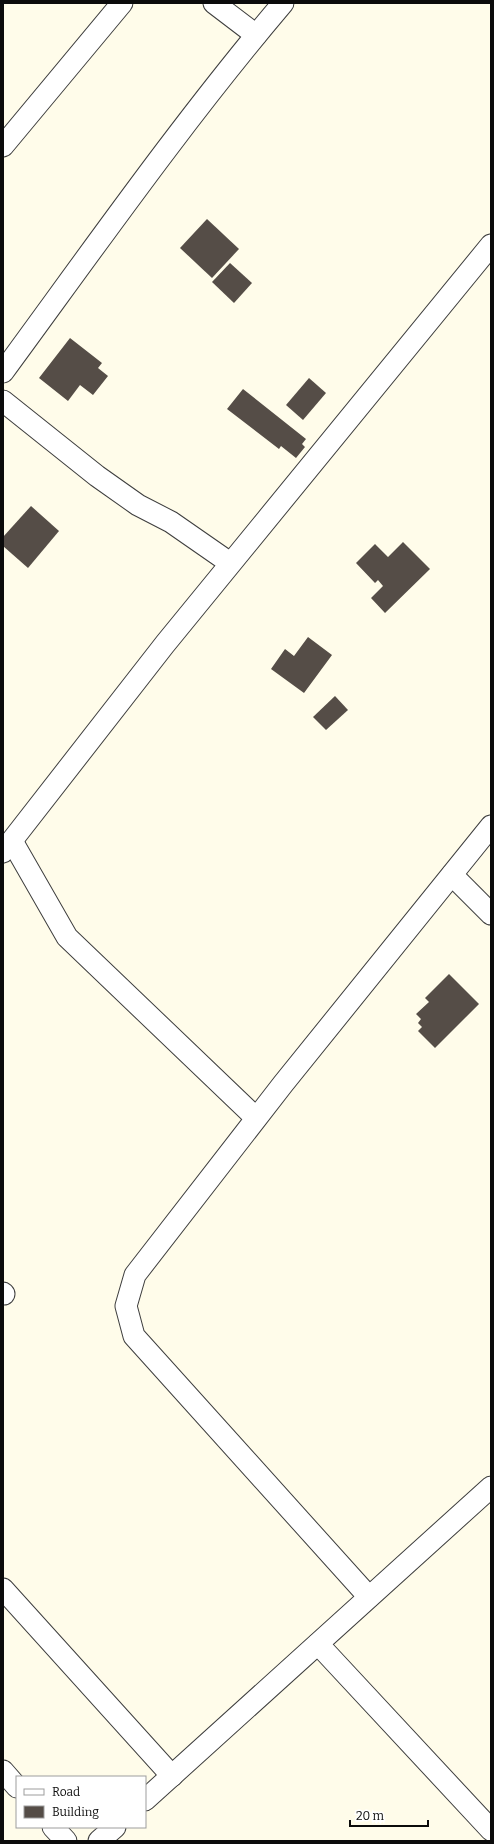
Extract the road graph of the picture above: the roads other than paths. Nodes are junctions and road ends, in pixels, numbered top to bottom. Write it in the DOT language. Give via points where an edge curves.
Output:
graph roads {
  1 [pos="122,3"];
  2 [pos="214,3"];
  3 [pos="283,3"];
  4 [pos="256,35"];
  5 [pos="3,146"];
  6 [pos="491,244"];
  7 [pos="3,372"];
  8 [pos="3,401"];
  9 [pos="230,563"];
  10 [pos="491,826"];
  11 [pos="7,846"];
  12 [pos="452,875"];
  13 [pos="491,914"];
  14 [pos="256,1118"];
  15 [pos="491,1487"];
  16 [pos="3,1589"];
  17 [pos="369,1597"];
  18 [pos="318,1644"];
  19 [pos="3,1771"];
  20 [pos="172,1776"];
  21 [pos="16,1785"];
  22 [pos="146,1799"];
  23 [pos="54,1828"];
  24 [pos="114,1828"];
  25 [pos="491,1830"];
  26 [pos="66,1841"];
  27 [pos="99,1841"];
  1 -- 5 [label="street"];
  2 -- 4 [label="street"];
  3 -- 4 [label="street"];
  4 -- 7 [label="street" via="154,165"];
  6 -- 9 [label="street"];
  8 -- 9 [label="street" via="97,476 138,505 171,522"];
  9 -- 11 [label="street"];
  10 -- 12 [label="street"];
  11 -- 14 [label="street" via="67,937"];
  12 -- 13 [label="street"];
  12 -- 14 [label="street"];
  14 -- 17 [label="street" via="135,1275 126,1306 134,1336"];
  15 -- 17 [label="street"];
  16 -- 20 [label="street"];
  17 -- 18 [label="street"];
  18 -- 20 [label="street"];
  18 -- 25 [label="street"];
  19 -- 21 [label="street"];
  20 -- 22 [label="street"];
  23 -- 26 [label="street"];
  24 -- 27 [label="street"];
}
